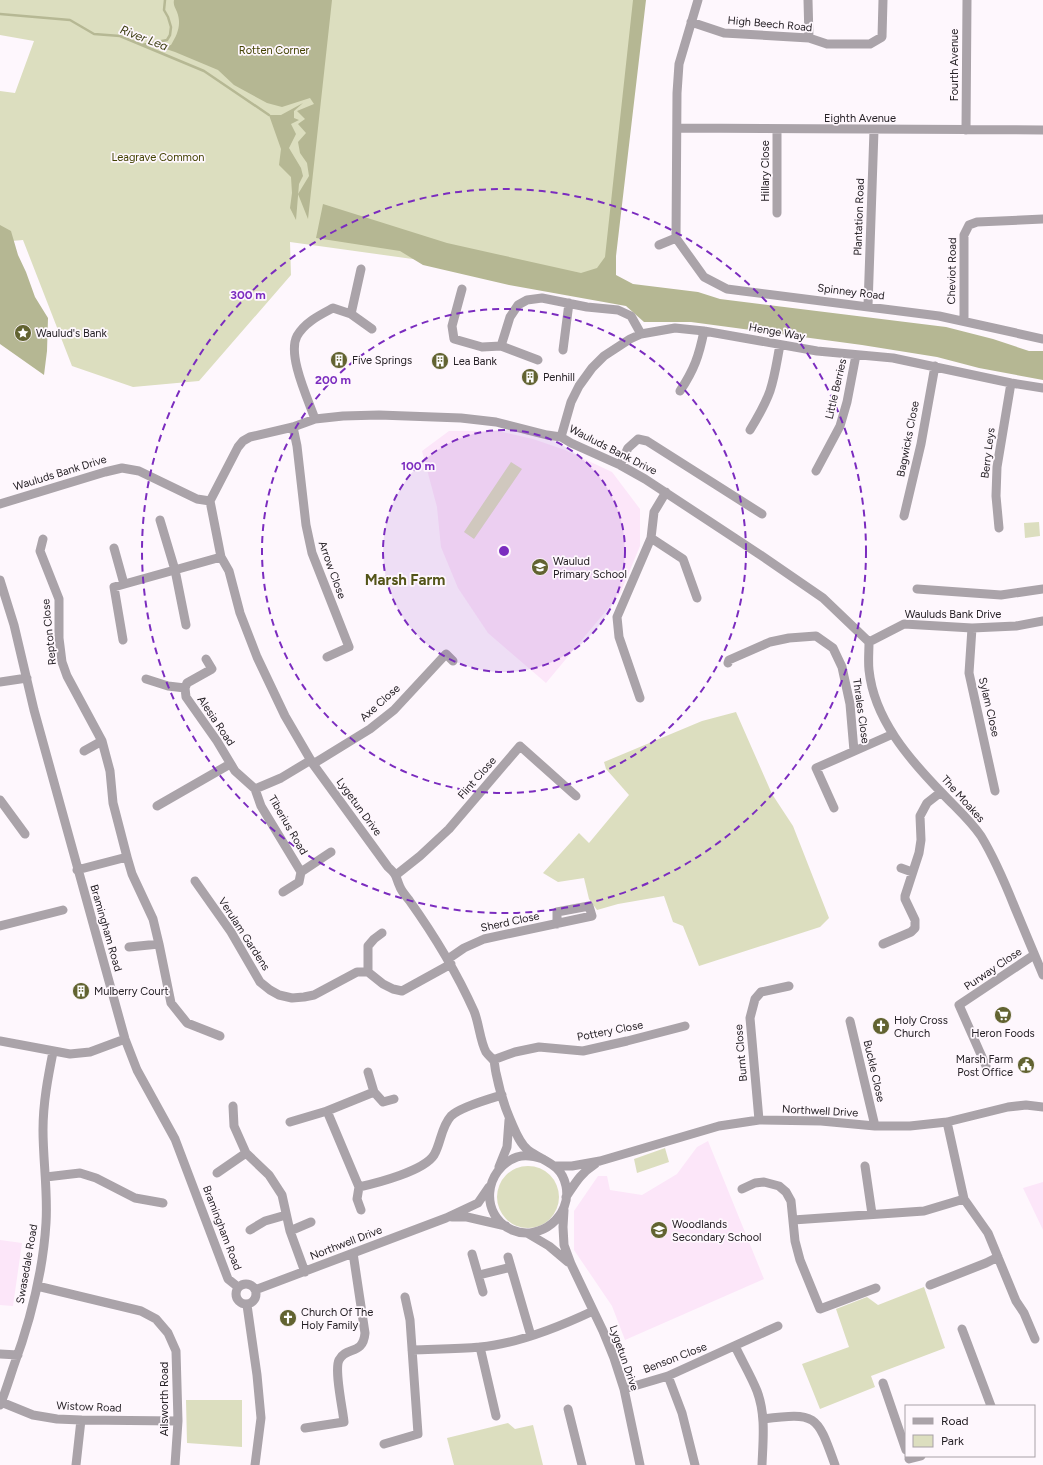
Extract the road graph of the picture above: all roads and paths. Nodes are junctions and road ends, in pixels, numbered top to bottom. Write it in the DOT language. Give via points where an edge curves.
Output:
graph roads {
  1 [pos="698,0"];
  2 [pos="808,0"];
  3 [pos="883,0"];
  4 [pos="967,0"];
  5 [pos="691,22"];
  6 [pos="809,38"];
  7 [pos="677,128"];
  8 [pos="777,129"];
  9 [pos="874,130"];
  10 [pos="966,130"];
  11 [pos="1043,130"];
  12 [pos="777,213"];
  13 [pos="1043,219"];
  14 [pos="676,238"];
  15 [pos="659,245"];
  16 [pos="361,269"];
  17 [pos="462,289"];
  18 [pos="569,303"];
  19 [pos="868,306"];
  20 [pos="351,314"];
  21 [pos="964,321"];
  22 [pos="372,329"];
  23 [pos="704,331"];
  24 [pos="641,334"];
  25 [pos="1043,339"];
  26 [pos="780,345"];
  27 [pos="501,346"];
  28 [pos="563,350"];
  29 [pos="856,355"];
  30 [pos="538,360"];
  31 [pos="935,366"];
  32 [pos="1011,383"];
  33 [pos="1043,388"];
  34 [pos="680,391"];
  35 [pos="315,419"];
  36 [pos="293,427"];
  37 [pos="750,430"];
  38 [pos="560,437"];
  39 [pos="620,465"];
  40 [pos="816,471"];
  41 [pos="666,492"];
  42 [pos="210,501"];
  43 [pos="0,504"];
  44 [pos="762,514"];
  45 [pos="904,516"];
  46 [pos="160,520"];
  47 [pos="999,528"];
  48 [pos="651,538"];
  49 [pos="44,539"];
  50 [pos="114,548"];
  51 [pos="222,557"];
  52 [pos="175,570"];
  53 [pos="0,580"];
  54 [pos="124,584"];
  55 [pos="917,589"];
  56 [pos="1043,589"];
  57 [pos="697,598"];
  58 [pos="1043,621"];
  59 [pos="186,625"];
  60 [pos="972,628"];
  61 [pos="123,640"];
  62 [pos="869,642"];
  63 [pos="327,657"];
  64 [pos="206,659"];
  65 [pos="453,661"];
  66 [pos="728,663"];
  67 [pos="27,678"];
  68 [pos="146,678"];
  69 [pos="0,682"];
  70 [pos="185,688"];
  71 [pos="640,698"];
  72 [pos="892,734"];
  73 [pos="102,741"];
  74 [pos="84,751"];
  75 [pos="854,751"];
  76 [pos="312,762"];
  77 [pos="230,764"];
  78 [pos="255,789"];
  79 [pos="995,791"];
  80 [pos="941,792"];
  81 [pos="576,796"];
  82 [pos="0,800"];
  83 [pos="157,806"];
  84 [pos="834,808"];
  85 [pos="25,834"];
  86 [pos="331,852"];
  87 [pos="127,858"];
  88 [pos="901,868"];
  89 [pos="77,870"];
  90 [pos="301,872"];
  91 [pos="912,872"];
  92 [pos="396,875"];
  93 [pos="195,881"];
  94 [pos="283,892"];
  95 [pos="63,910"];
  96 [pos="558,924"];
  97 [pos="0,926"];
  98 [pos="382,933"];
  99 [pos="159,944"];
  100 [pos="883,944"];
  101 [pos="129,947"];
  102 [pos="1034,955"];
  103 [pos="450,961"];
  104 [pos="368,972"];
  105 [pos="1043,975"];
  106 [pos="789,986"];
  107 [pos="850,1021"];
  108 [pos="685,1026"];
  109 [pos="220,1036"];
  110 [pos="125,1039"];
  111 [pos="0,1041"];
  112 [pos="53,1052"];
  113 [pos="493,1060"];
  114 [pos="986,1066"];
  115 [pos="368,1072"];
  116 [pos="374,1092"];
  117 [pos="502,1095"];
  118 [pos="394,1098"];
  119 [pos="233,1106"];
  120 [pos="1043,1107"];
  121 [pos="327,1111"];
  122 [pos="509,1117"];
  123 [pos="759,1120"];
  124 [pos="290,1122"];
  125 [pos="947,1122"];
  126 [pos="875,1126"];
  127 [pos="246,1152"];
  128 [pos="543,1159"];
  129 [pos="600,1161"];
  130 [pos="555,1166"];
  131 [pos="865,1166"];
  132 [pos="496,1172"];
  133 [pos="217,1173"];
  134 [pos="46,1177"];
  135 [pos="490,1186"];
  136 [pos="359,1187"];
  137 [pos="742,1189"];
  138 [pos="964,1199"];
  139 [pos="566,1202"];
  140 [pos="163,1203"];
  141 [pos="361,1210"];
  142 [pos="872,1214"];
  143 [pos="286,1216"];
  144 [pos="446,1218"];
  145 [pos="793,1220"];
  146 [pos="310,1222"];
  147 [pos="506,1226"];
  148 [pos="250,1230"];
  149 [pos="290,1231"];
  150 [pos="526,1233"];
  151 [pos="354,1253"];
  152 [pos="472,1254"];
  153 [pos="508,1257"];
  154 [pos="998,1257"];
  155 [pos="571,1264"];
  156 [pos="511,1267"];
  157 [pos="305,1272"];
  158 [pos="479,1275"];
  159 [pos="930,1285"];
  160 [pos="37,1286"];
  161 [pos="238,1287"];
  162 [pos="876,1288"];
  163 [pos="255,1290"];
  164 [pos="483,1292"];
  165 [pos="405,1297"];
  166 [pos="247,1304"];
  167 [pos="594,1311"];
  168 [pos="778,1326"];
  169 [pos="962,1329"];
  170 [pos="531,1336"];
  171 [pos="1035,1340"];
  172 [pos="735,1346"];
  173 [pos="480,1347"];
  174 [pos="412,1350"];
  175 [pos="0,1354"];
  176 [pos="18,1355"];
  177 [pos="668,1376"];
  178 [pos="883,1383"];
  179 [pos="624,1389"];
  180 [pos="1,1403"];
  181 [pos="991,1405"];
  182 [pos="568,1409"];
  183 [pos="496,1416"];
  184 [pos="763,1419"];
  185 [pos="81,1420"];
  186 [pos="178,1421"];
  187 [pos="305,1428"];
  188 [pos="384,1444"];
  189 [pos="905,1447"];
  190 [pos="76,1465"];
  191 [pos="175,1465"];
  192 [pos="255,1465"];
  193 [pos="582,1465"];
  194 [pos="640,1465"];
  195 [pos="695,1465"];
  196 [pos="762,1465"];
  197 [pos="835,1465"];
  1 -- 5 [label="street"];
  2 -- 6 [label="street"];
  3 -- 6 [label="street, High Beech Road" via="882,37 870,44 826,44"];
  4 -- 10 [label="street, Fourth Avenue"];
  5 -- 6 [label="street, High Beech Road" via="724,33"];
  5 -- 7 [label="street" via="679,64"];
  7 -- 8 [label="street, Eighth Avenue"];
  7 -- 14 [label="street"];
  8 -- 9 [label="street, Eighth Avenue"];
  8 -- 12 [label="street, Hillary Close"];
  9 -- 10 [label="street, Eighth Avenue"];
  9 -- 19 [label="street, Plantation Road"];
  10 -- 11 [label="street, Eighth Avenue"];
  13 -- 21 [label="street, Cheviot Road" via="978,222 968,225 964,235"];
  14 -- 15 [label="street"];
  14 -- 19 [label="street, Spinney Road" via="704,277 727,288"];
  16 -- 20 [label="street"];
  17 -- 27 [label="street" via="452,326 454,339 482,347"];
  18 -- 24 [label="street" via="618,310 631,316"];
  18 -- 27 [label="street" via="542,298 527,300 518,305 510,317"];
  18 -- 28 [label="street"];
  19 -- 21 [label="street, Spinney Road"];
  20 -- 22 [label="street"];
  20 -- 35 [label="street" via="333,308 306,325 297,337 294,353"];
  21 -- 25 [label="street, Spinney Road"];
  23 -- 24 [label="street, Henge Way" via="675,328"];
  23 -- 26 [label="street, Henge Way"];
  23 -- 34 [label="street" via="699,356"];
  24 -- 38 [label="street, Henge Way" via="608,353 592,368 571,402"];
  26 -- 29 [label="street, Henge Way"];
  26 -- 37 [label="street" via="770,392"];
  27 -- 30 [label="street"];
  29 -- 31 [label="street, Henge Way" via="893,358"];
  29 -- 40 [label="street, Little Berries" via="840,426"];
  31 -- 32 [label="street, Henge Way"];
  31 -- 45 [label="street, Bagwicks Close" via="921,444"];
  32 -- 33 [label="street, Henge Way"];
  32 -- 47 [label="street, Berry Leys" via="997,467"];
  35 -- 36 [label="street, Wauluds Bank Drive"];
  35 -- 38 [label="street, Wauluds Bank Drive" via="379,415 461,418 496,422"];
  36 -- 42 [label="street, Wauluds Bank Drive" via="243,441"];
  36 -- 63 [label="street, Arrow Close" via="312,553 349,647"];
  38 -- 39 [label="street, Wauluds Bank Drive"];
  39 -- 41 [label="street, Wauluds Bank Drive"];
  39 -- 44 [label="street" via="628,448 638,439 647,441"];
  41 -- 48 [label="street" via="654,512"];
  41 -- 62 [label="street, Wauluds Bank Drive" via="823,598"];
  42 -- 43 [label="street, Wauluds Bank Drive" via="197,499 139,471 122,468"];
  42 -- 51 [label="street, Lygetun Drive"];
  46 -- 52 [label="street"];
  48 -- 57 [label="street" via="683,559"];
  48 -- 71 [label="street" via="617,617 619,637"];
  49 -- 73 [label="street, Repton Close" via="40,551 59,599 62,662"];
  50 -- 54 [label="street"];
  51 -- 52 [label="street"];
  51 -- 76 [label="street, Lygetun Drive" via="257,657 285,716"];
  52 -- 54 [label="street"];
  52 -- 59 [label="street"];
  53 -- 67 [label="street, Bramingham Road"];
  54 -- 61 [label="street" via="114,587"];
  55 -- 56 [label="street" via="1001,595"];
  58 -- 60 [label="street, Wauluds Bank Drive" via="1016,626"];
  60 -- 62 [label="street, Wauluds Bank Drive" via="904,624"];
  60 -- 79 [label="street, Sylam Close" via="969,673"];
  62 -- 72 [label="street, The Moakes" via="869,671 873,691"];
  64 -- 70 [label="street" via="212,669 187,683"];
  65 -- 76 [label="street, Axe Close" via="446,654 394,710 370,729"];
  66 -- 75 [label="street, Thrales Close" via="729,660 765,644 789,638 816,636 833,648 842,666 850,704"];
  67 -- 69 [label="street"];
  67 -- 89 [label="street, Bramingham Road"];
  68 -- 70 [label="street" via="168,686"];
  70 -- 77 [label="street, Alesia Road" via="186,697"];
  72 -- 75 [label="street, Thrales Close"];
  72 -- 80 [label="street, The Moakes"];
  73 -- 74 [label="street"];
  73 -- 87 [label="street, Repton Close" via="110,771 113,803"];
  75 -- 84 [label="street, Thrales Close" via="816,768"];
  76 -- 78 [label="street"];
  76 -- 92 [label="street, Lygetun Drive"];
  77 -- 78 [label="street, Alesia Road"];
  77 -- 83 [label="street, Alesia Road"];
  78 -- 90 [label="street, Tiberius Road" via="261,806"];
  80 -- 91 [label="street" via="927,803 920,816 921,840"];
  80 -- 102 [label="street, The Moakes" via="980,835 995,861"];
  81 -- 92 [label="street, Flint Close" via="520,746 449,829"];
  82 -- 85 [label="street"];
  86 -- 90 [label="street, Tiberius Road"];
  87 -- 89 [label="street"];
  87 -- 99 [label="street, Repton Close" via="153,919"];
  88 -- 91 [label="street"];
  89 -- 110 [label="street, Bramingham Road"];
  90 -- 94 [label="street, Tiberius Road" via="299,882"];
  91 -- 100 [label="street" via="905,899 916,928"];
  92 -- 103 [label="street, Lygetun Drive" via="400,888"];
  93 -- 104 [label="street, Verulam Gardens" via="231,932 260,982 279,995 292,998 314,995 357,972"];
  95 -- 97 [label="street"];
  96 -- 103 [label="street, Sherd Close" via="484,939 464,948"];
  98 -- 104 [label="street" via="368,946"];
  99 -- 101 [label="street"];
  99 -- 109 [label="street, Repton Close" via="171,1003 187,1023"];
  102 -- 105 [label="street, The Moakes"];
  102 -- 114 [label="street, Purway Close" via="959,1006"];
  103 -- 104 [label="street" via="402,991 383,984"];
  103 -- 113 [label="street, Lygetun Drive" via="475,1013 486,1052"];
  106 -- 123 [label="street, Burnt Close" via="761,992 755,999 750,1018"];
  107 -- 126 [label="street, Buckle Close"];
  108 -- 113 [label="street, Pottery Close" via="583,1051 539,1048"];
  110 -- 112 [label="street" via="90,1052"];
  110 -- 161 [label="street, Bramingham Road" via="137,1070 175,1139 228,1279"];
  111 -- 112 [label="street"];
  112 -- 134 [label="street, Swasedale Road" via="47,1081 44,1119"];
  113 -- 117 [label="street, Lygetun Drive"];
  115 -- 116 [label="street"];
  116 -- 118 [label="street" via="383,1102"];
  116 -- 121 [label="street"];
  117 -- 122 [label="street, Lygetun Drive"];
  117 -- 136 [label="street" via="457,1111 451,1116 433,1156 423,1166"];
  119 -- 127 [label="street" via="234,1126"];
  120 -- 125 [label="street, Northwell Drive" via="1008,1107"];
  121 -- 124 [label="street"];
  121 -- 136 [label="street"];
  122 -- 128 [label="street, Lygetun Drive" via="520,1141 528,1150"];
  122 -- 132 [label="street, Lygetun Drive" via="507,1147"];
  123 -- 126 [label="street, Northwell Drive" via="821,1121"];
  123 -- 129 [label="street, Northwell Drive" via="719,1126"];
  125 -- 126 [label="street, Northwell Drive"];
  125 -- 138 [label="street"];
  127 -- 133 [label="street"];
  127 -- 143 [label="street" via="276,1185 282,1195"];
  128 -- 130 [label="street, Lygetun Drive"];
  128 -- 132 [label="street, Lygetun Drive" via="518,1157 506,1162"];
  129 -- 130 [label="street, Northwell Drive"];
  129 -- 139 [label="street, Northwell Drive" via="578,1178"];
  130 -- 139 [label="street, Lygetun Drive" via="566,1186"];
  131 -- 142 [label="street"];
  132 -- 135 [label="street, Lygetun Drive"];
  134 -- 140 [label="street" via="80,1174 96,1178 135,1198"];
  134 -- 160 [label="street, Swasedale Road" via="46,1224"];
  135 -- 144 [label="street" via="478,1202"];
  135 -- 147 [label="street, Lygetun Drive" via="492,1208 497,1218"];
  136 -- 141 [label="street" via="357,1199"];
  137 -- 145 [label="street" via="764,1182 778,1186 786,1192 791,1201"];
  138 -- 142 [label="street" via="924,1211"];
  138 -- 154 [label="street" via="988,1233"];
  139 -- 150 [label="street" via="559,1218 550,1226"];
  139 -- 155 [label="street, Lygetun Drive" via="564,1245"];
  142 -- 145 [label="street"];
  143 -- 148 [label="street" via="265,1221"];
  143 -- 149 [label="street"];
  144 -- 147 [label="street" via="467,1217"];
  144 -- 151 [label="street, Northwell Drive"];
  145 -- 162 [label="street" via="800,1260 820,1309"];
  146 -- 149 [label="street"];
  147 -- 150 [label="street"];
  149 -- 157 [label="street"];
  150 -- 155 [label="street" via="550,1246"];
  151 -- 157 [label="street, Northwell Drive"];
  151 -- 187 [label="street" via="365,1333 362,1344 342,1356 337,1367 344,1422"];
  152 -- 158 [label="street"];
  153 -- 156 [label="street"];
  154 -- 159 [label="street"];
  154 -- 171 [label="street"];
  155 -- 167 [label="street, Lygetun Drive"];
  156 -- 158 [label="street"];
  156 -- 170 [label="street"];
  157 -- 163 [label="street, Northwell Drive"];
  158 -- 164 [label="street"];
  160 -- 176 [label="street, Swasedale Road"];
  160 -- 186 [label="street, Ailsworth Road" via="141,1311 156,1319 168,1333 176,1351"];
  161 -- 163 [label="street" via="247,1284"];
  161 -- 166 [label="street" via="236,1299 241,1304"];
  163 -- 166 [label="street" via="255,1299"];
  165 -- 174 [label="street"];
  166 -- 192 [label="street" via="261,1418"];
  167 -- 170 [label="street" via="552,1330"];
  167 -- 179 [label="street, Lygetun Drive"];
  168 -- 172 [label="street, Benson Close"];
  169 -- 181 [label="street"];
  170 -- 173 [label="street"];
  172 -- 177 [label="street, Benson Close"];
  172 -- 184 [label="street" via="757,1391"];
  173 -- 174 [label="street"];
  173 -- 183 [label="street"];
  174 -- 188 [label="street" via="418,1434"];
  175 -- 176 [label="street"];
  176 -- 180 [label="street, Swasedale Road"];
  177 -- 179 [label="street, Benson Close"];
  177 -- 195 [label="street" via="682,1413"];
  178 -- 189 [label="street"];
  179 -- 194 [label="street, Lygetun Drive"];
  180 -- 185 [label="street, Wistow Road" via="33,1415"];
  182 -- 193 [label="street"];
  184 -- 196 [label="street"];
  184 -- 197 [label="street" via="790,1416 812,1419 824,1433"];
  185 -- 186 [label="street, Wistow Road"];
  185 -- 190 [label="street"];
  186 -- 191 [label="street, Ailsworth Road"];
}
